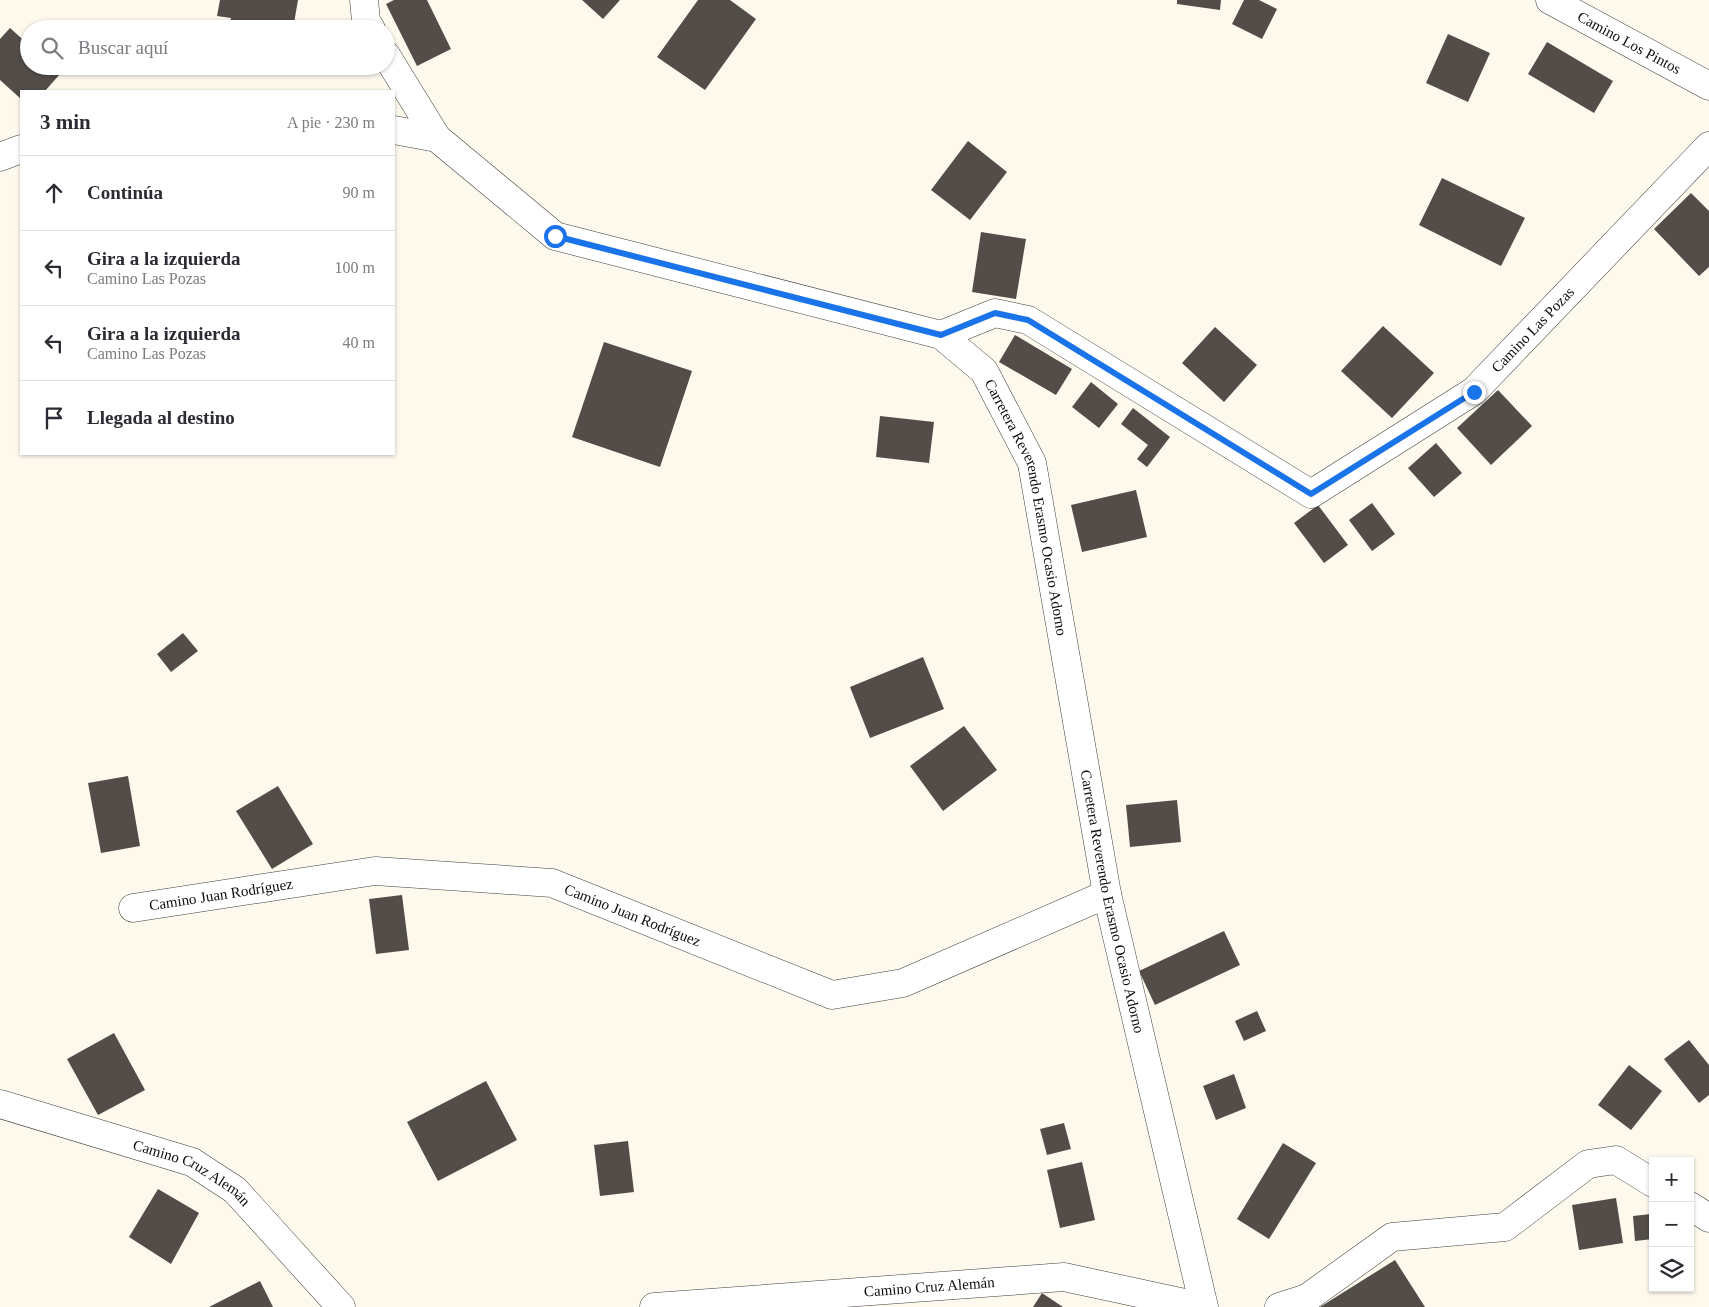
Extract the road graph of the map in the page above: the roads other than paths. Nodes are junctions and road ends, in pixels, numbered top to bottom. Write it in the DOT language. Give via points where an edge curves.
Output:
graph roads {
  1 [pos="364,0"];
  2 [pos="1550,0"];
  3 [pos="366,20"];
  4 [pos="395,70"];
  5 [pos="1709,86"];
  6 [pos="395,130"];
  7 [pos="437,138"];
  8 [pos="1709,146"];
  9 [pos="20,149"];
  10 [pos="0,157"];
  11 [pos="941,335"];
  12 [pos="1107,894"];
  13 [pos="133,908"];
  14 [pos="0,1104"];
  15 [pos="1649,1181"];
  16 [pos="1694,1209"];
  17 [pos="1709,1218"];
  18 [pos="341,1307"];
  19 [pos="654,1307"];
  20 [pos="1204,1307"];
  21 [pos="1279,1307"];
  1 -- 3 [label="street"];
  2 -- 5 [label="street, Camino Los Pintos"];
  4 -- 7 [label="street, Carretera Reverendo Erasmo Ocasio Adorno"];
  6 -- 7 [label="street"];
  7 -- 11 [label="street, Carretera Reverendo Erasmo Ocasio Adorno" via="555,236"];
  8 -- 11 [label="street, Camino Las Pozas" via="1474,392 1311,494 1028,320 995,313"];
  9 -- 10 [label="street"];
  11 -- 12 [label="street, Carretera Reverendo Erasmo Ocasio Adorno" via="984,371 1032,463"];
  12 -- 13 [label="street, Camino Juan Rodríguez" via="903,983 832,995 552,883 375,871"];
  12 -- 20 [label="street, Carretera Reverendo Erasmo Ocasio Adorno"];
  14 -- 18 [label="street, Camino Cruz Alemán" via="192,1162 235,1190"];
  15 -- 21 [label="street" via="1616,1160 1588,1164 1505,1227 1392,1237 1307,1298"];
  16 -- 17 [label="street"];
  19 -- 20 [label="street, Camino Cruz Alemán" via="1064,1277"];
}
